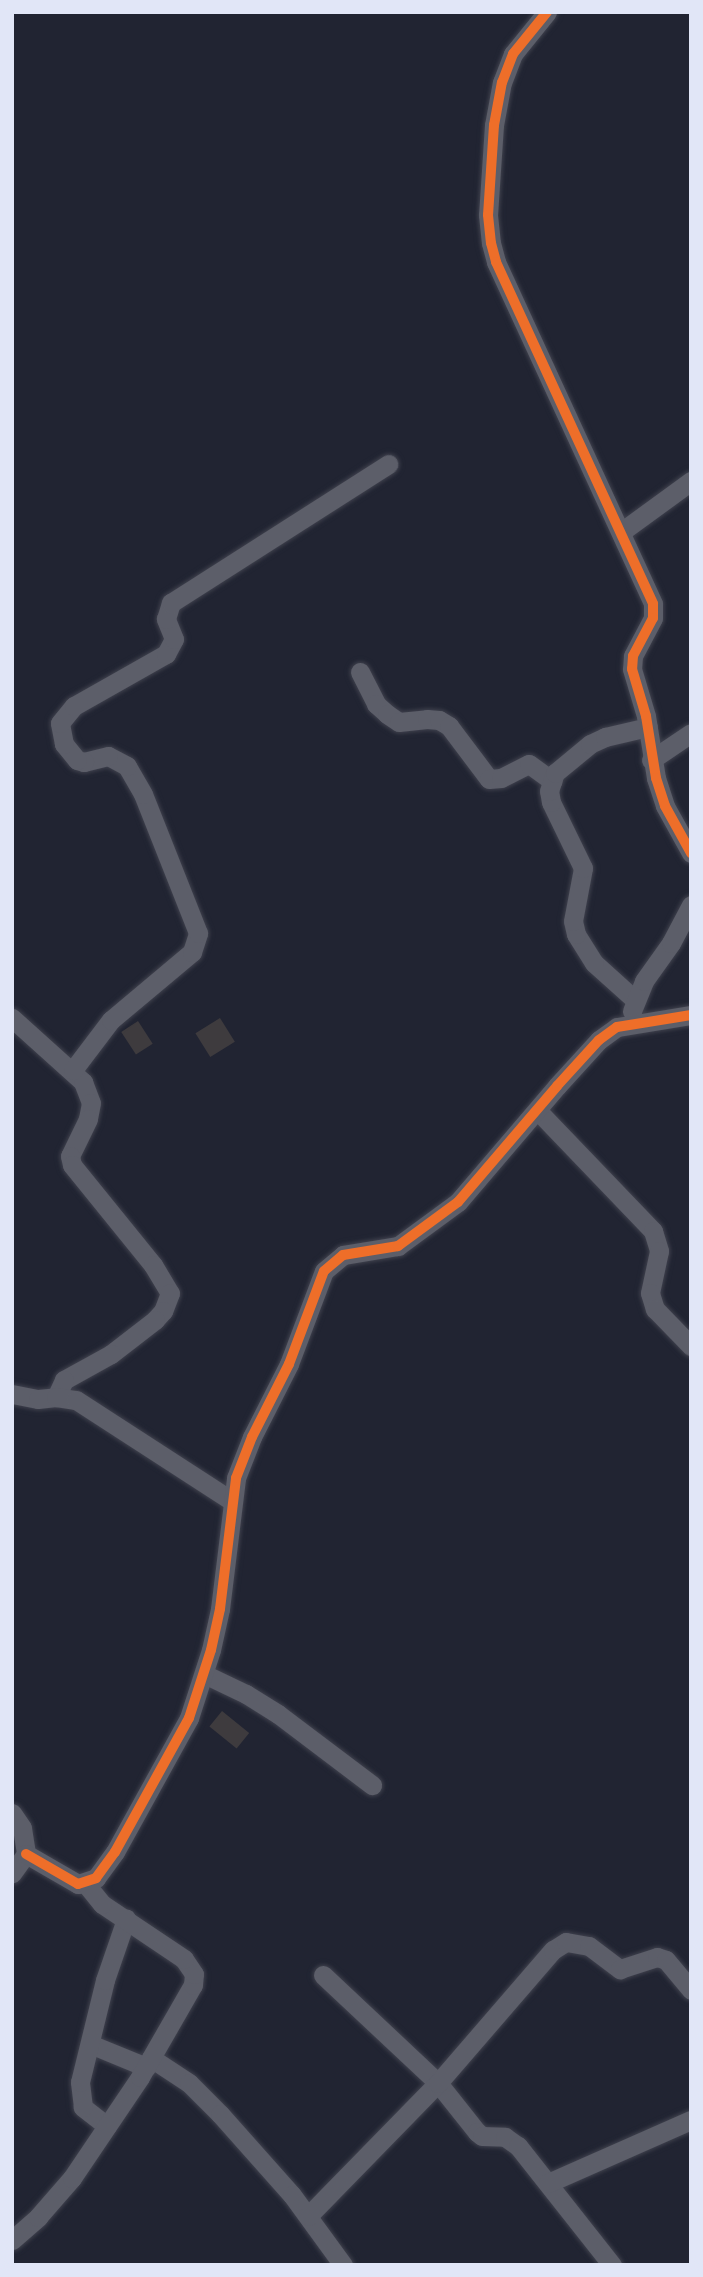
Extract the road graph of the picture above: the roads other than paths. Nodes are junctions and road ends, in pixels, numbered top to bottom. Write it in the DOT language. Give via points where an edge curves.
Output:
graph roads {
  1 [pos="547,12"];
  2 [pos="388,464"];
  3 [pos="691,481"];
  4 [pos="621,532"];
  5 [pos="360,672"];
  6 [pos="648,727"];
  7 [pos="691,733"];
  8 [pos="651,760"];
  9 [pos="552,781"];
  10 [pos="691,853"];
  11 [pos="691,905"];
  12 [pos="634,999"];
  13 [pos="691,1014"];
  14 [pos="12,1018"];
  15 [pos="629,1023"];
  16 [pos="73,1070"];
  17 [pos="537,1110"];
  18 [pos="691,1346"];
  19 [pos="12,1394"];
  20 [pos="56,1396"];
  21 [pos="232,1501"];
  22 [pos="204,1674"];
  23 [pos="372,1785"];
  24 [pos="12,1813"];
  25 [pos="26,1854"];
  26 [pos="12,1874"];
  27 [pos="86,1884"];
  28 [pos="126,1919"];
  29 [pos="323,1975"];
  30 [pos="691,1990"];
  31 [pos="90,2044"];
  32 [pos="148,2063"];
  33 [pos="438,2083"];
  34 [pos="691,2120"];
  35 [pos="107,2126"];
  36 [pos="548,2183"];
  37 [pos="308,2216"];
  38 [pos="12,2240"];
  39 [pos="344,2265"];
  40 [pos="612,2265"];
  1 -- 4 [label="street" via="513,54 502,82 494,125 488,215 491,243"];
  2 -- 16 [label="street" via="171,603 166,619 174,639 166,654 74,706 60,723 64,744 77,760 108,756 127,766 143,794 198,933 192,952 111,1020"];
  3 -- 4 [label="street"];
  4 -- 6 [label="street" via="653,604 653,618 633,656 632,669"];
  5 -- 9 [label="street" via="376,704 399,722 427,719 449,726 489,779 501,779 529,764"];
  6 -- 8 [label="street"];
  6 -- 9 [label="street" via="590,744 569,759"];
  7 -- 8 [label="street"];
  8 -- 10 [label="street" via="665,806"];
  9 -- 12 [label="street" via="551,802 583,868 573,921 576,934 594,963"];
  11 -- 12 [label="street"];
  12 -- 15 [label="street"];
  13 -- 15 [label="street"];
  14 -- 16 [label="street"];
  15 -- 17 [label="street" via="599,1040"];
  16 -- 20 [label="street" via="91,1103 70,1156 72,1165 153,1265 170,1293 155,1320 111,1354 64,1380"];
  17 -- 18 [label="street" via="653,1231 659,1251 650,1293 655,1309"];
  17 -- 21 [label="street" via="458,1202 427,1227 398,1246 343,1255 324,1271 289,1364 252,1437"];
  19 -- 20 [label="street" via="38,1399"];
  20 -- 21 [label="street" via="76,1400"];
  21 -- 22 [label="street" via="226,1570"];
  22 -- 23 [label="street" via="278,1714"];
  22 -- 27 [label="street" via="190,1718 151,1788 115,1852"];
  24 -- 25 [label="street" via="22,1828"];
  25 -- 26 [label="street"];
  25 -- 27 [label="street" via="59,1876"];
  27 -- 28 [label="street" via="102,1905"];
  28 -- 31 [label="street"];
  28 -- 32 [label="street" via="184,1959 194,1975 193,1985"];
  29 -- 33 [label="street"];
  30 -- 33 [label="street" via="666,1959 657,1957 620,1969 589,1946 566,1942 552,1950"];
  31 -- 32 [label="street"];
  31 -- 35 [label="street" via="79,2096 83,2107"];
  32 -- 35 [label="street"];
  32 -- 37 [label="street" via="197,2091"];
  33 -- 36 [label="street" via="477,2132 505,2137"];
  33 -- 37 [label="street"];
  34 -- 36 [label="street"];
  35 -- 38 [label="street" via="72,2178"];
  36 -- 40 [label="street"];
  37 -- 39 [label="street"];
}
